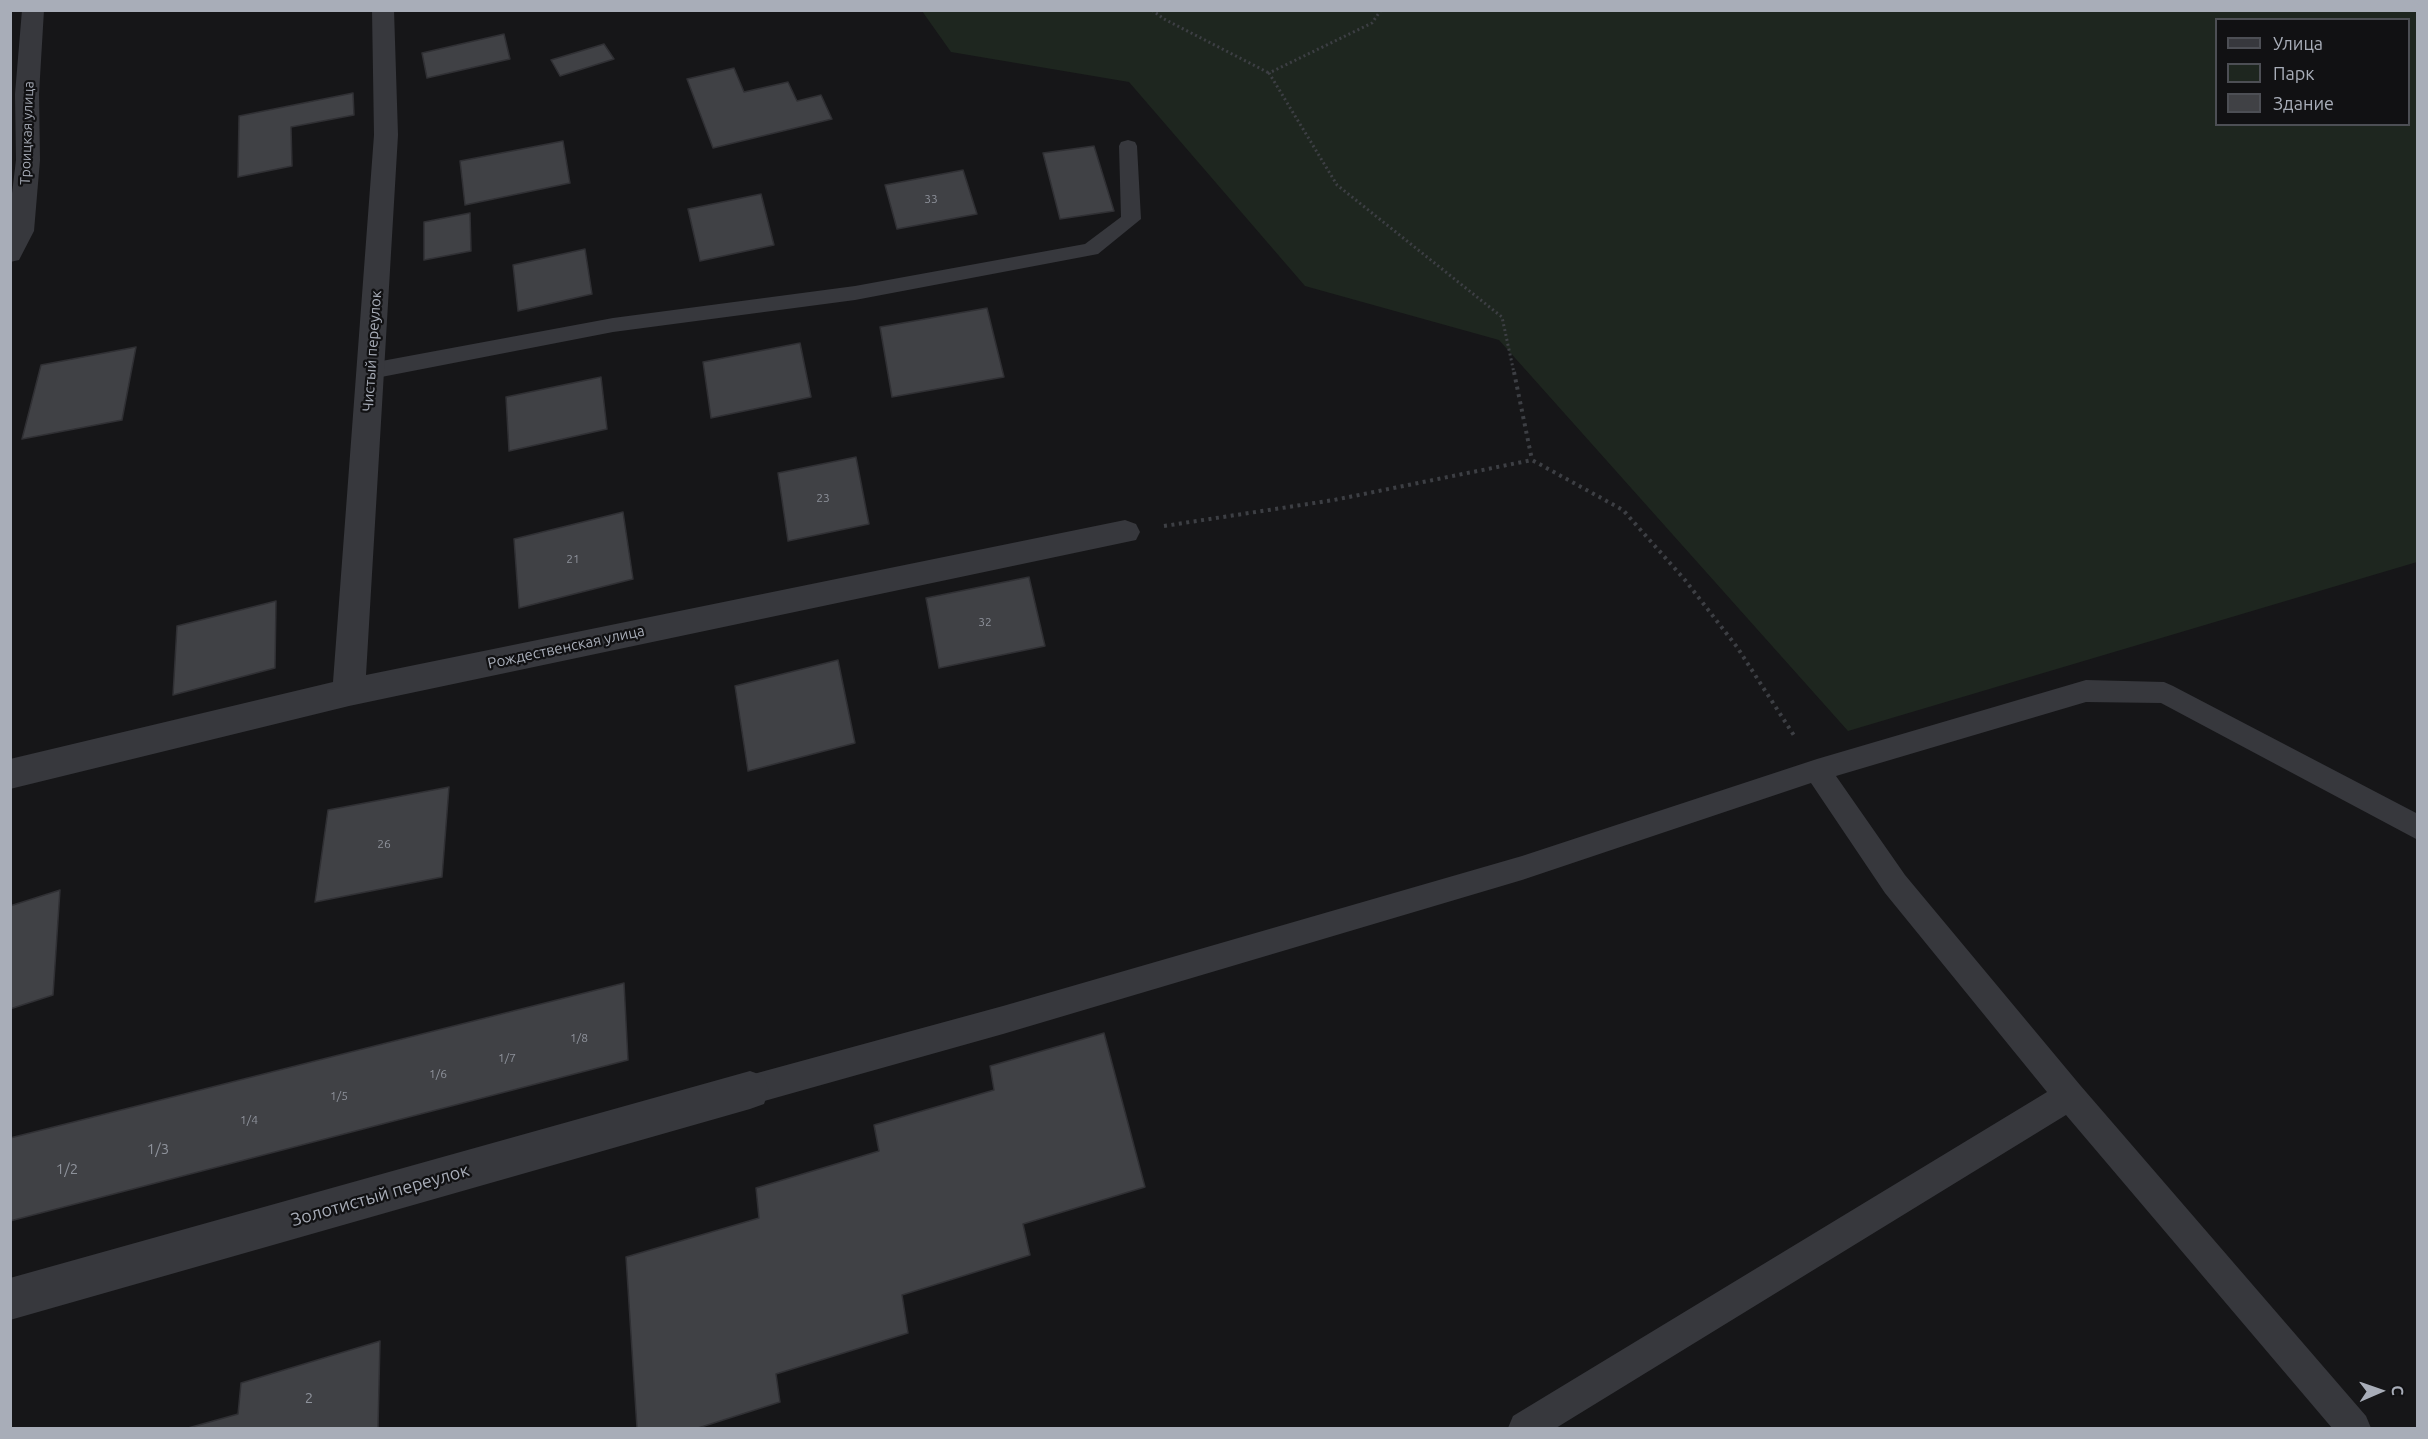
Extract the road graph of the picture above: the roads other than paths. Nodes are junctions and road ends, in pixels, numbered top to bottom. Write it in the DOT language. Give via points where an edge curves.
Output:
graph roads {
  1 [pos="33,10"];
  2 [pos="383,10"];
  3 [pos="1128,146"];
  4 [pos="10,254"];
  5 [pos="371,371"];
  6 [pos="1125,532"];
  7 [pos="349,692"];
  8 [pos="1817,770"];
  9 [pos="10,774"];
  10 [pos="2418,828"];
  11 [pos="750,1090"];
  12 [pos="2069,1096"];
  13 [pos="10,1299"];
  14 [pos="1525,1428"];
  15 [pos="2354,1428"];
  1 -- 4 [label="street, Троицкая улица" via="27,94 28,160 21,231"];
  2 -- 5 [label="street, Чистый переулок" via="386,135"];
  3 -- 5 [label="lane" via="1131,219 1091,249 855,293 613,325"];
  5 -- 7 [label="street, Чистый переулок"];
  6 -- 7 [label="street, Рождественская улица"];
  7 -- 9 [label="street, Рождественская улица"];
  8 -- 10 [label="lane" via="2086,691 2164,693"];
  8 -- 11 [label="lane" via="1522,868"];
  8 -- 12 [label="lane" via="1895,884"];
  11 -- 13 [label="street, Золотистый переулок"];
  12 -- 14 [label="lane"];
  12 -- 15 [label="lane"];
}
